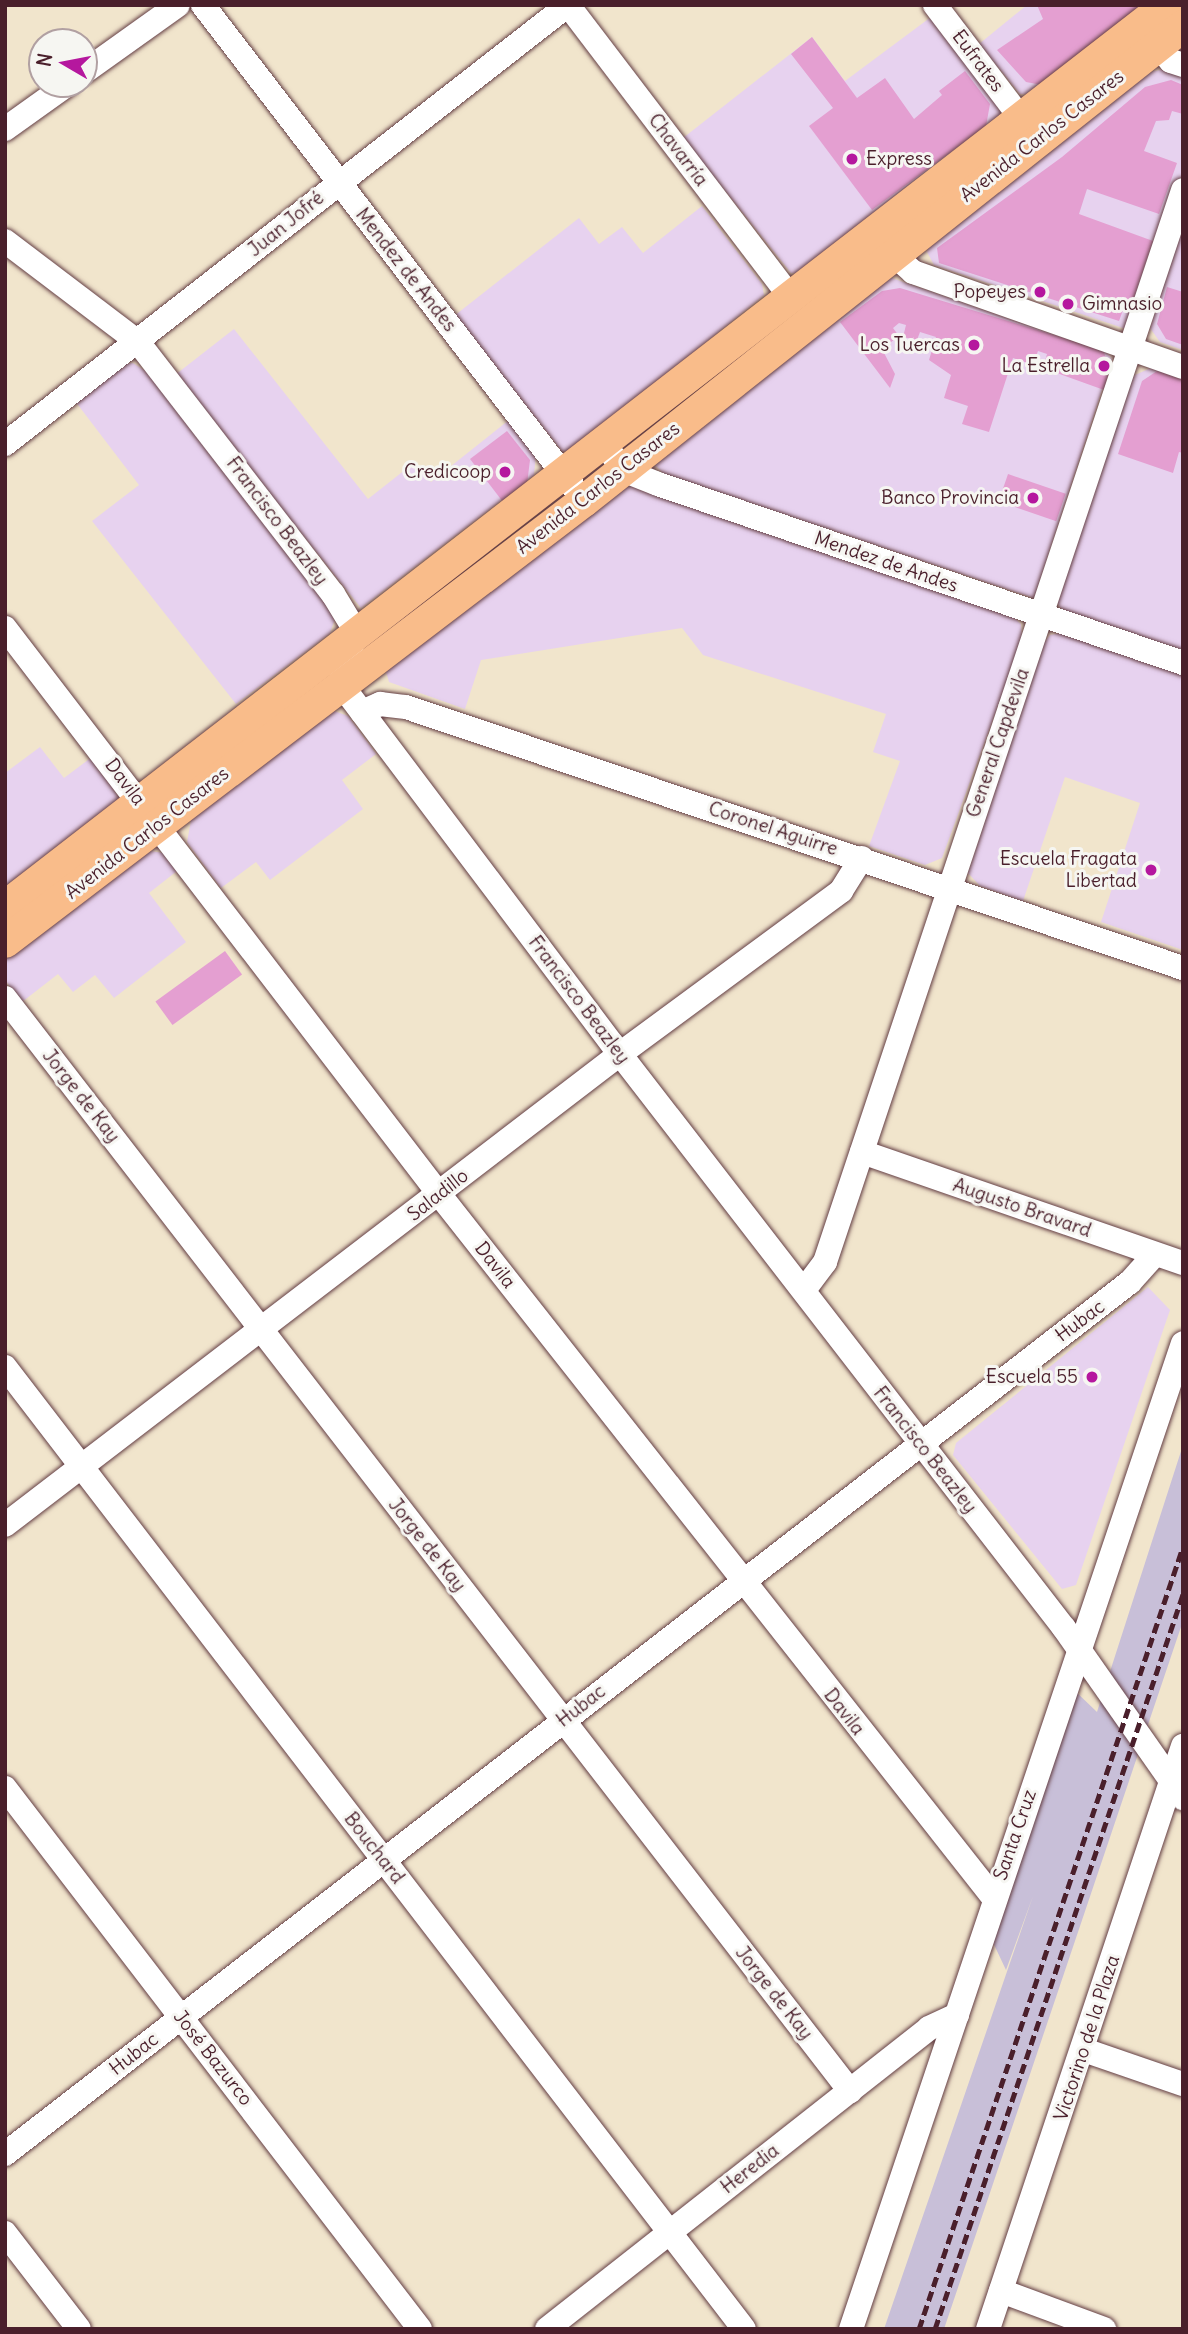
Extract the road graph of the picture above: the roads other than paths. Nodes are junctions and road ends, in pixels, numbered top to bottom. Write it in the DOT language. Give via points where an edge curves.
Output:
graph roads {
  1 [pos="178,5"];
  2 [pos="203,5"];
  3 [pos="568,5"];
  4 [pos="935,5"];
  5 [pos="1167,5"];
  6 [pos="1183,26"];
  7 [pos="1149,35"];
  8 [pos="98,62"];
  9 [pos="1183,65"];
  10 [pos="48,98"];
  11 [pos="1020,117"];
  12 [pos="5,129"];
  13 [pos="338,183"];
  14 [pos="1183,190"];
  15 [pos="5,241"];
  16 [pos="881,243"];
  17 [pos="789,295"];
  18 [pos="138,342"];
  19 [pos="1130,349"];
  20 [pos="1183,367"];
  21 [pos="603,442"];
  22 [pos="5,444"];
  23 [pos="623,470"];
  24 [pos="563,473"];
  25 [pos="584,500"];
  26 [pos="1041,615"];
  27 [pos="5,628"];
  28 [pos="356,632"];
  29 [pos="1183,663"];
  30 [pos="340,683"];
  31 [pos="362,712"];
  32 [pos="139,800"];
  33 [pos="157,825"];
  34 [pos="862,858"];
  35 [pos="949,887"];
  36 [pos="5,907"];
  37 [pos="5,942"];
  38 [pos="1183,968"];
  39 [pos="5,998"];
  40 [pos="620,1055"];
  41 [pos="862,1152"];
  42 [pos="439,1194"];
  43 [pos="1154,1255"];
  44 [pos="1183,1263"];
  45 [pos="804,1290"];
  46 [pos="261,1330"];
  47 [pos="1183,1343"];
  48 [pos="5,1367"];
  49 [pos="919,1444"];
  50 [pos="82,1465"];
  51 [pos="5,1525"];
  52 [pos="741,1580"];
  53 [pos="1078,1651"];
  54 [pos="563,1721"];
  55 [pos="1183,1746"];
  56 [pos="5,1788"];
  57 [pos="1177,1790"];
  58 [pos="382,1859"];
  59 [pos="993,1896"];
  60 [pos="957,2015"];
  61 [pos="181,2018"];
  62 [pos="1084,2050"];
  63 [pos="1183,2084"];
  64 [pos="850,2091"];
  65 [pos="5,2154"];
  66 [pos="671,2231"];
  67 [pos="5,2233"];
  68 [pos="1001,2291"];
  69 [pos="79,2329"];
  70 [pos="420,2329"];
  71 [pos="547,2329"];
  72 [pos="744,2329"];
  73 [pos="851,2329"];
  74 [pos="988,2329"];
  75 [pos="1104,2329"];
  1 -- 8 [label="street"];
  2 -- 13 [label="street, Mendez de Andes"];
  3 -- 13 [label="street, Juan Jofré"];
  3 -- 17 [label="street, Chavarría"];
  4 -- 11 [label="street, Eufrates"];
  5 -- 7 [label="main road, Avenida Carlos Casares"];
  6 -- 7 [label="main road, Avenida Carlos Casares"];
  7 -- 9 [label="street"];
  7 -- 11 [label="main road, Avenida Carlos Casares"];
  7 -- 16 [label="main road, Avenida Carlos Casares"];
  10 -- 12 [label="street"];
  11 -- 16 [label="main road, Avenida Carlos Casares"];
  13 -- 18 [label="street, Juan Jofré"];
  13 -- 24 [label="street, Mendez de Andes"];
  14 -- 19 [label="street, General Capdevila"];
  15 -- 18 [label="street, Francisco Beazley"];
  16 -- 17 [label="main road, Avenida Carlos Casares"];
  16 -- 19 [label="street" via="914,272"];
  16 -- 23 [label="main road, Avenida Carlos Casares"];
  17 -- 21 [label="main road, Avenida Carlos Casares"];
  18 -- 22 [label="street, Juan Jofré"];
  18 -- 28 [label="street, Francisco Beazley" via="333,594"];
  19 -- 20 [label="street"];
  19 -- 26 [label="street, General Capdevila"];
  21 -- 23 [label="street"];
  21 -- 24 [label="main road, Avenida Carlos Casares"];
  23 -- 25 [label="main road, Avenida Carlos Casares"];
  23 -- 26 [label="street, Mendez de Andes"];
  24 -- 25 [label="street, Mendez de Andes"];
  24 -- 28 [label="main road, Avenida Carlos Casares"];
  25 -- 30 [label="main road, Avenida Carlos Casares"];
  26 -- 29 [label="street, Mendez de Andes"];
  26 -- 35 [label="street, General Capdevila"];
  27 -- 32 [label="street, Davila"];
  28 -- 30 [label="street"];
  28 -- 32 [label="main road, Avenida Carlos Casares"];
  30 -- 31 [label="street, Francisco Beazley"];
  30 -- 33 [label="main road, Avenida Carlos Casares"];
  31 -- 34 [label="street, Coronel Aguirre" via="380,704 406,707"];
  31 -- 40 [label="street, Francisco Beazley"];
  32 -- 33 [label="street, Davila"];
  32 -- 36 [label="main road, Avenida Carlos Casares"];
  33 -- 37 [label="main road, Avenida Carlos Casares"];
  33 -- 42 [label="street, Davila"];
  34 -- 35 [label="street, Coronel Aguirre"];
  34 -- 40 [label="street, Saladillo" via="841,891"];
  35 -- 38 [label="street, Coronel Aguirre"];
  35 -- 41 [label="street, General Capdevila"];
  39 -- 46 [label="street, Jorge de Kay"];
  40 -- 42 [label="street, Saladillo"];
  40 -- 45 [label="street, Francisco Beazley"];
  41 -- 43 [label="street, Augusto Bravard"];
  41 -- 45 [label="street, General Capdevila" via="825,1262"];
  42 -- 46 [label="street, Saladillo"];
  42 -- 52 [label="street, Davila"];
  43 -- 44 [label="street, Augusto Bravard"];
  43 -- 49 [label="street, Hubac" via="1130,1282"];
  45 -- 49 [label="street, Francisco Beazley"];
  46 -- 50 [label="street, Saladillo"];
  46 -- 54 [label="street, Jorge de Kay"];
  47 -- 53 [label="street, Santa Cruz"];
  48 -- 50 [label="street, Bouchard"];
  49 -- 52 [label="street, Hubac"];
  49 -- 53 [label="street, Francisco Beazley"];
  50 -- 51 [label="street, Saladillo"];
  50 -- 58 [label="street, Bouchard"];
  52 -- 54 [label="street, Hubac"];
  52 -- 59 [label="street, Davila"];
  53 -- 57 [label="street, Francisco Beazley"];
  53 -- 59 [label="street, Santa Cruz"];
  54 -- 58 [label="street, Hubac"];
  54 -- 64 [label="street, Jorge de Kay"];
  55 -- 57 [label="street, Victorino de la Plaza"];
  56 -- 61 [label="street, José Bazurco"];
  57 -- 62 [label="street, Victorino de la Plaza"];
  58 -- 61 [label="street, Hubac"];
  58 -- 66 [label="street, Bouchard"];
  59 -- 60 [label="street, Santa Cruz"];
  60 -- 64 [label="street, Heredia" via="929,2028"];
  60 -- 73 [label="street, Santa Cruz"];
  61 -- 65 [label="street, Hubac"];
  61 -- 70 [label="street, José Bazurco"];
  62 -- 63 [label="street"];
  62 -- 68 [label="street, Victorino de la Plaza"];
  64 -- 66 [label="street, Heredia"];
  66 -- 71 [label="street, Heredia"];
  66 -- 72 [label="street, Bouchard"];
  67 -- 69 [label="street"];
  68 -- 74 [label="street, Victorino de la Plaza"];
  68 -- 75 [label="street"];
}
